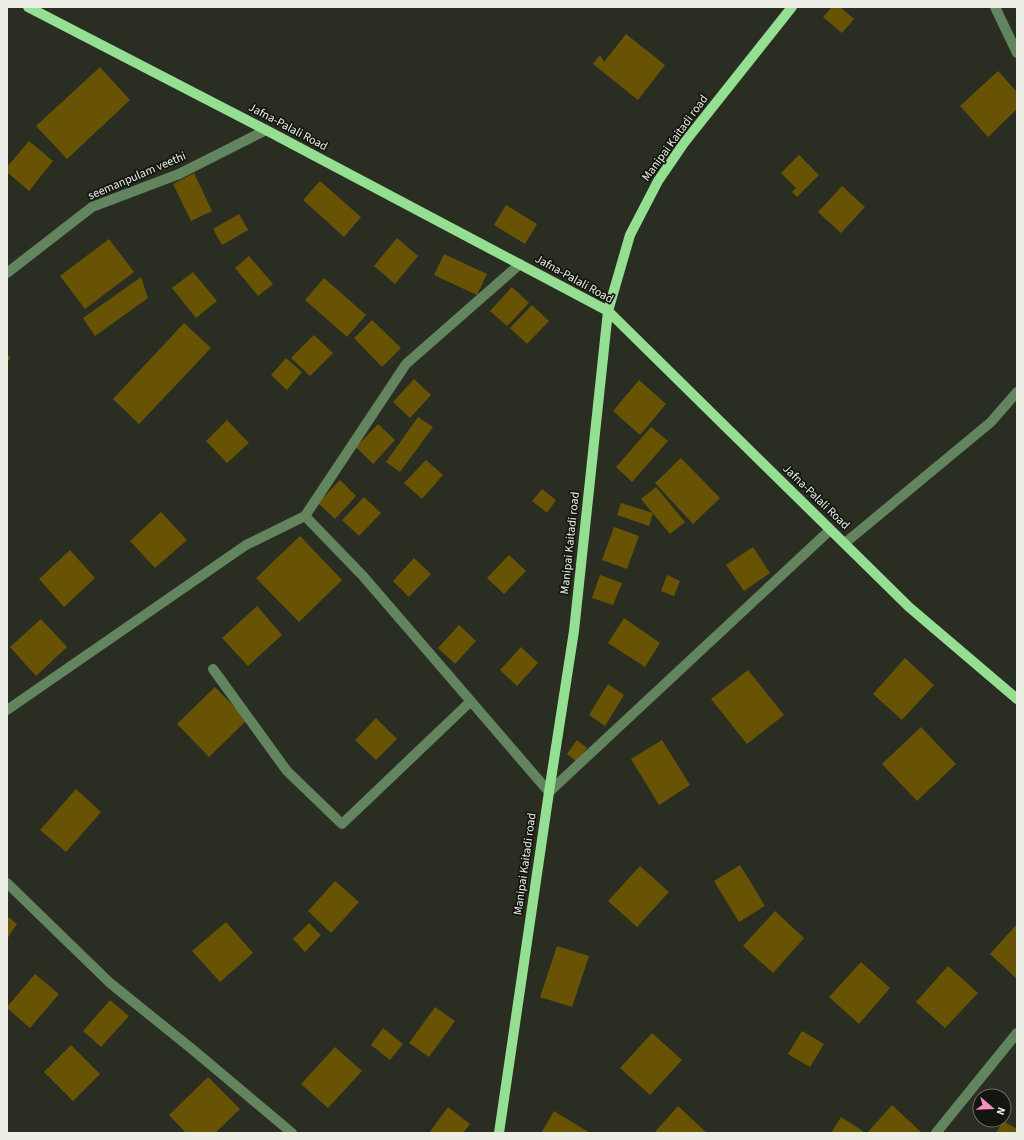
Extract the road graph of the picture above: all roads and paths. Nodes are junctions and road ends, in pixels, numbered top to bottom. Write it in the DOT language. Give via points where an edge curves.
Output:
graph roads {
  1 [pos="28,7"];
  2 [pos="792,7"];
  3 [pos="995,7"];
  4 [pos="1017,53"];
  5 [pos="266,130"];
  6 [pos="520,264"];
  7 [pos="7,273"];
  8 [pos="608,311"];
  9 [pos="1017,392"];
  10 [pos="305,516"];
  11 [pos="830,530"];
  12 [pos="844,543"];
  13 [pos="213,668"];
  14 [pos="1017,699"];
  15 [pos="471,701"];
  16 [pos="7,710"];
  17 [pos="549,792"];
  18 [pos="7,883"];
  19 [pos="1017,1033"];
  20 [pos="292,1133"];
  21 [pos="499,1133"];
  22 [pos="936,1133"];
  1 -- 5 [label="main road, Jafna-Palali Road"];
  2 -- 8 [label="main road, Manipai Kaitadi road" via="684,143 658,181 630,235"];
  3 -- 4 [label="street"];
  5 -- 6 [label="main road, Jafna-Palali Road"];
  5 -- 7 [label="street, seemanpulam veethi" via="179,174 92,207"];
  6 -- 8 [label="main road, Jafna-Palali Road"];
  6 -- 10 [label="street" via="406,364"];
  8 -- 11 [label="main road, Jafna-Palali Road"];
  8 -- 17 [label="main road, Manipai Kaitadi road" via="574,632"];
  9 -- 12 [label="street" via="991,422"];
  10 -- 15 [label="street" via="363,576"];
  10 -- 16 [label="street" via="246,545"];
  11 -- 12 [label="main road, Jafna-Palali Road"];
  11 -- 17 [label="street"];
  12 -- 14 [label="main road, Jafna-Palali Road" via="909,607"];
  13 -- 15 [label="street" via="287,770 342,824"];
  15 -- 17 [label="street"];
  17 -- 21 [label="main road, Manipai Kaitadi road"];
  18 -- 20 [label="street" via="110,983"];
  19 -- 22 [label="street"];
}
